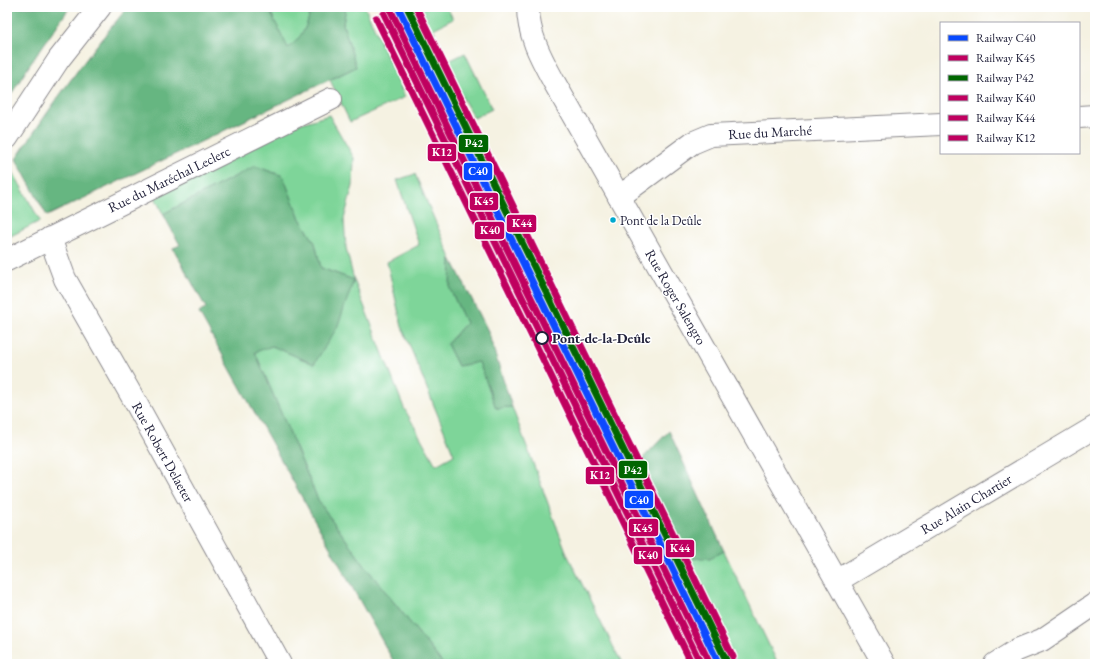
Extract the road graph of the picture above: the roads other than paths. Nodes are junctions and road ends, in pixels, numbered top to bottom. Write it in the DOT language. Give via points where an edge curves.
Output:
graph roads {
  1 [pos="100,7"];
  2 [pos="528,7"];
  3 [pos="331,99"];
  4 [pos="1095,116"];
  5 [pos="1080,117"];
  6 [pos="940,124"];
  7 [pos="7,138"];
  8 [pos="619,197"];
  9 [pos="50,238"];
  10 [pos="7,260"];
  11 [pos="1095,427"];
  12 [pos="837,581"];
  13 [pos="1095,604"];
  14 [pos="280,664"];
  15 [pos="884,664"];
  16 [pos="994,664"];
  1 -- 7 [label="street" via="59,59"];
  2 -- 8 [label="street, Rue Roger Salengro" via="532,33 541,57"];
  3 -- 9 [label="street, Rue du Maréchal Leclerc"];
  4 -- 5 [label="street"];
  6 -- 8 [label="street, Rue du Marché" via="711,135 692,143"];
  8 -- 12 [label="street, Rue Roger Salengro"];
  9 -- 10 [label="street, Rue du Maréchal Leclerc"];
  9 -- 14 [label="street, Rue Robert Delaeter" via="65,279"];
  11 -- 12 [label="street, Rue Alain Chartier"];
  12 -- 15 [label="street, Rue Roger Salengro"];
  13 -- 16 [label="street" via="1042,640 1017,650"];
}
